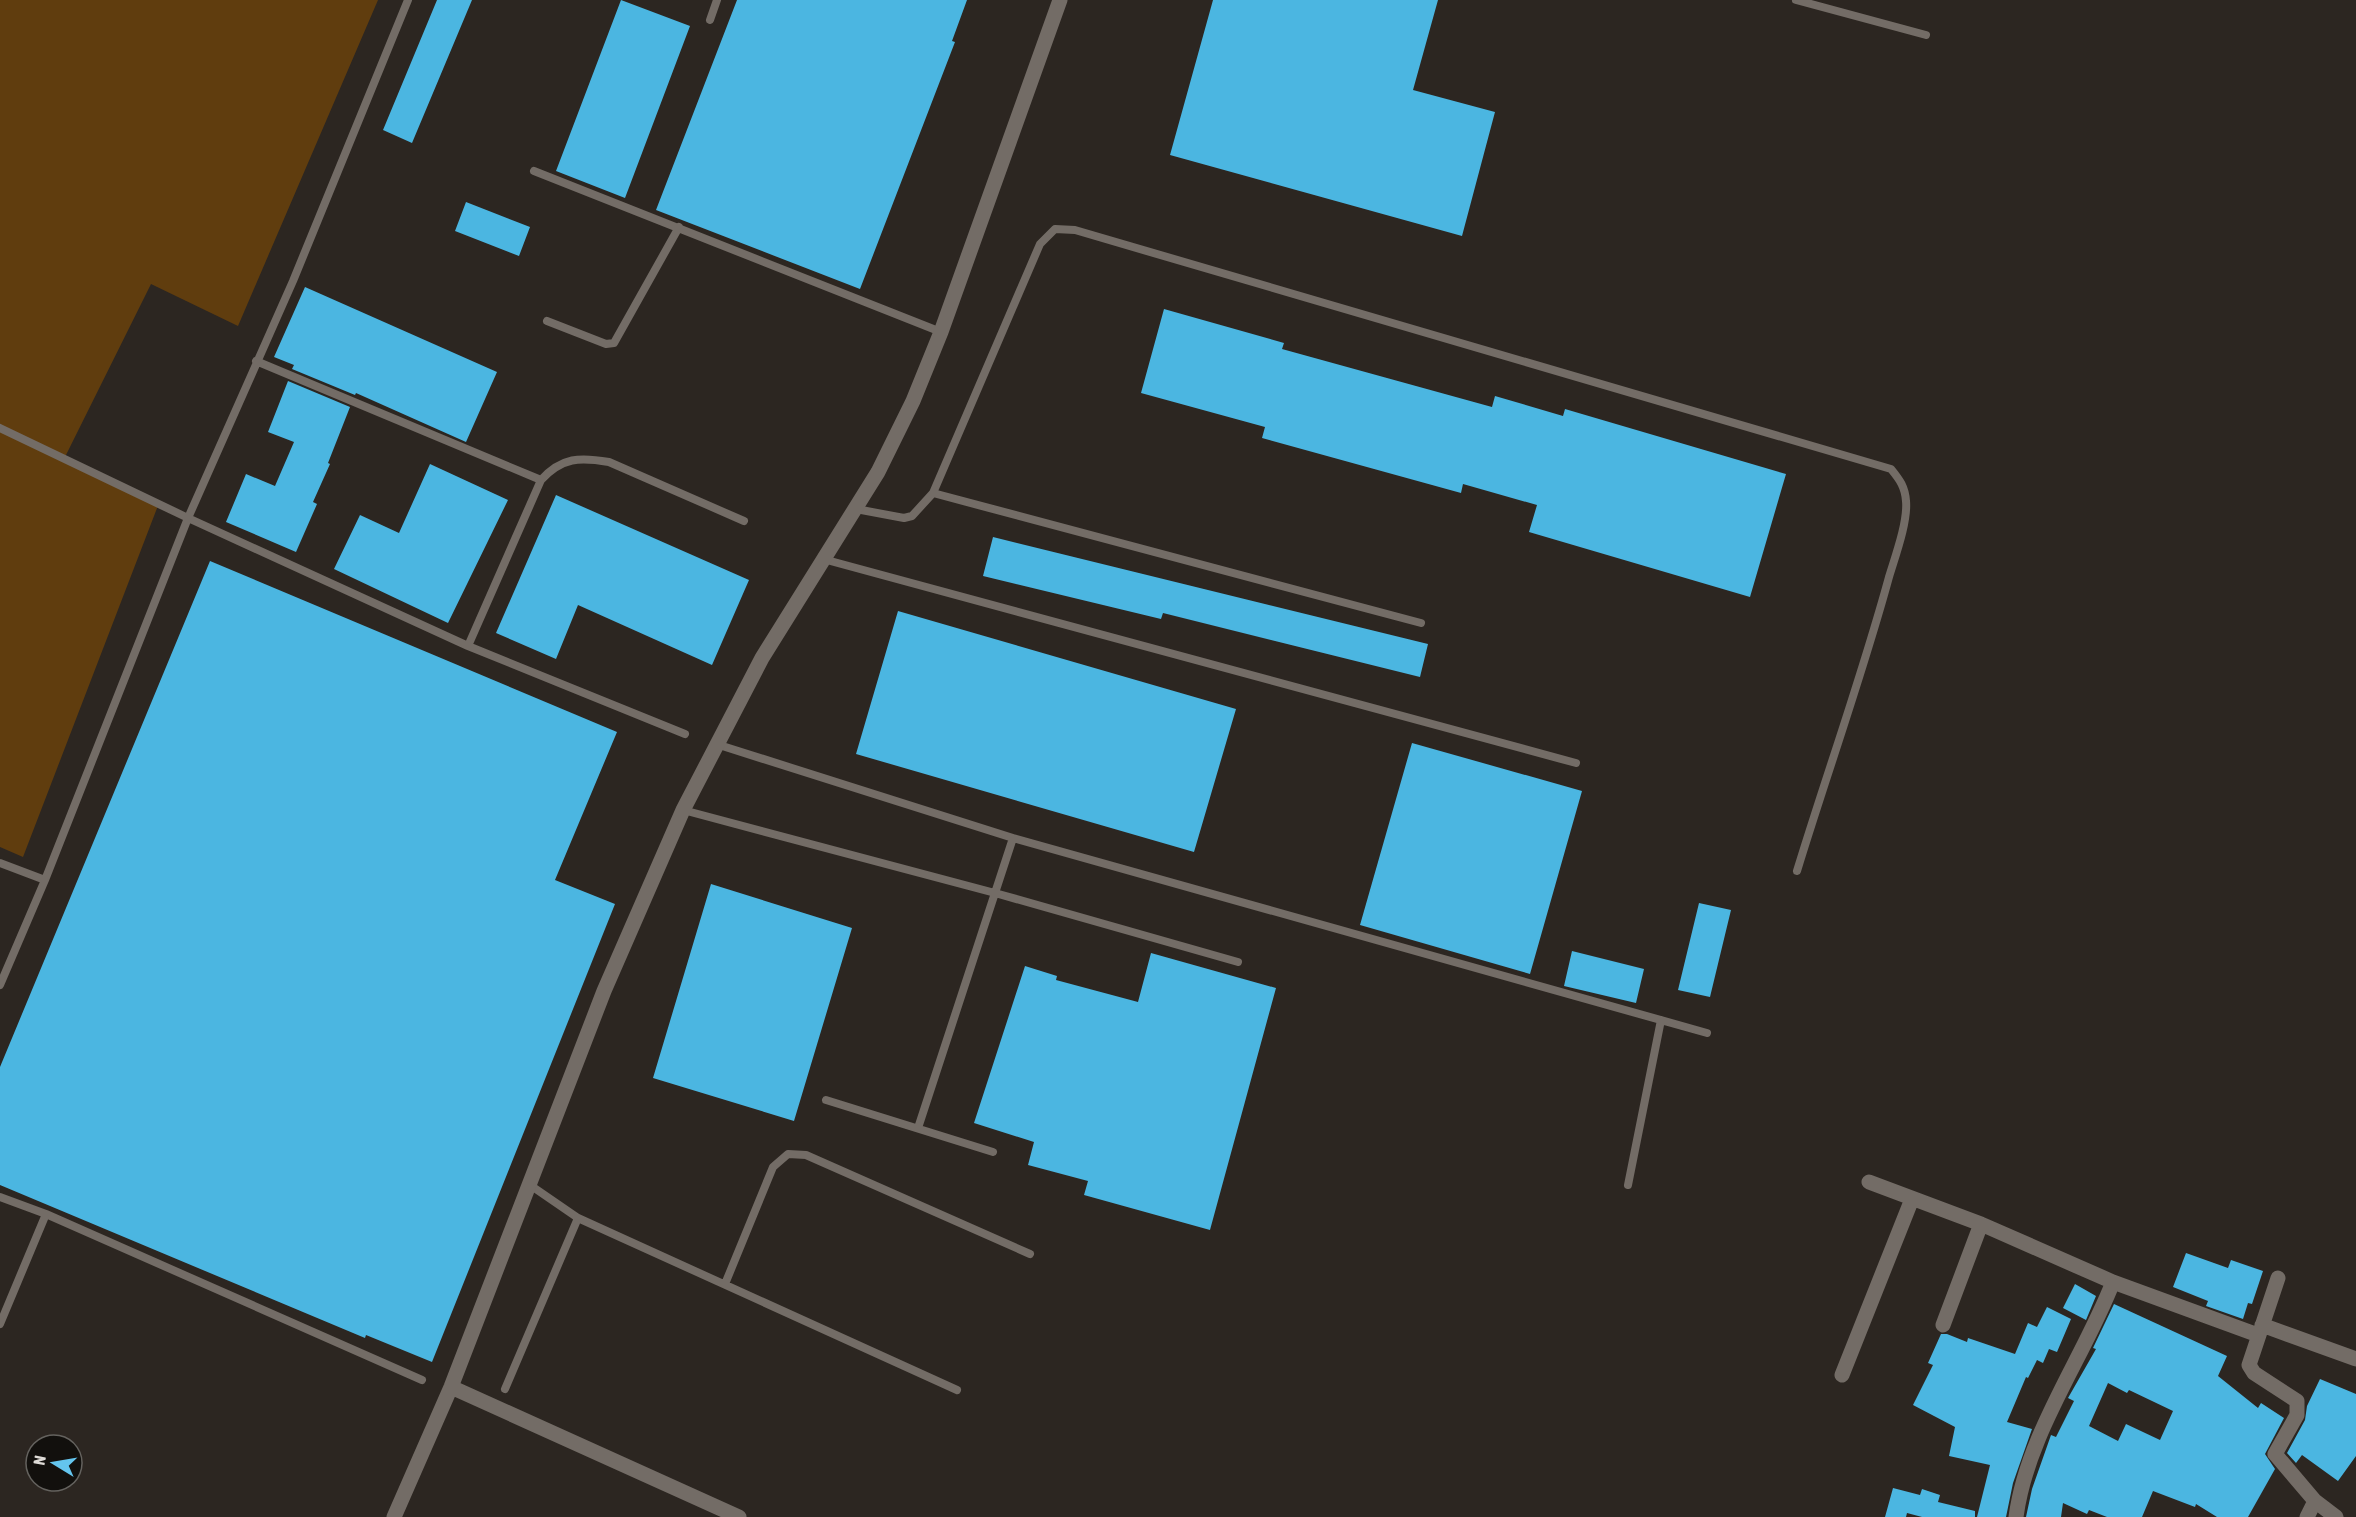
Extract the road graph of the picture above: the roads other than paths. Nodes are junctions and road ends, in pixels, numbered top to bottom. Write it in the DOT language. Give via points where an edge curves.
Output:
graph roads {
  1 [pos="408,0"];
  2 [pos="717,0"];
  3 [pos="1060,0"];
  4 [pos="1796,0"];
  5 [pos="710,20"];
  6 [pos="1926,35"];
  7 [pos="534,171"];
  8 [pos="679,227"];
  9 [pos="547,321"];
  10 [pos="941,332"];
  11 [pos="256,361"];
  12 [pos="0,428"];
  13 [pos="541,480"];
  14 [pos="933,493"];
  15 [pos="856,509"];
  16 [pos="188,518"];
  17 [pos="744,521"];
  18 [pos="823,559"];
  19 [pos="1421,623"];
  20 [pos="468,646"];
  21 [pos="685,735"];
  22 [pos="716,744"];
  23 [pos="1576,763"];
  24 [pos="683,810"];
  25 [pos="1013,838"];
  26 [pos="0,863"];
  27 [pos="1797,871"];
  28 [pos="45,880"];
  29 [pos="995,893"];
  30 [pos="1238,962"];
  31 [pos="0,984"];
  32 [pos="1661,1020"];
  33 [pos="1707,1033"];
  34 [pos="826,1100"];
  35 [pos="918,1128"];
  36 [pos="993,1152"];
  37 [pos="1869,1182"];
  38 [pos="530,1185"];
  39 [pos="1628,1185"];
  40 [pos="0,1197"];
  41 [pos="1912,1199"];
  42 [pos="46,1214"];
  43 [pos="578,1218"];
  44 [pos="1981,1224"];
  45 [pos="1030,1254"];
  46 [pos="2278,1278"];
  47 [pos="2113,1282"];
  48 [pos="724,1284"];
  49 [pos="0,1324"];
  50 [pos="1943,1325"];
  51 [pos="2260,1330"];
  52 [pos="2356,1359"];
  53 [pos="1842,1375"];
  54 [pos="422,1380"];
  55 [pos="452,1387"];
  56 [pos="505,1389"];
  57 [pos="957,1390"];
  58 [pos="2315,1501"];
  59 [pos="394,1517"];
  60 [pos="740,1517"];
  61 [pos="2016,1517"];
  62 [pos="2307,1517"];
  63 [pos="2336,1517"];
  1 -- 11 [label="lane"];
  2 -- 5 [label="lane"];
  3 -- 10 [label="street"];
  4 -- 6 [label="lane"];
  7 -- 8 [label="lane"];
  8 -- 9 [label="lane" via="614,344"];
  8 -- 10 [label="lane"];
  10 -- 15 [label="street" via="913,401"];
  11 -- 13 [label="lane"];
  11 -- 16 [label="lane"];
  12 -- 16 [label="lane"];
  13 -- 17 [label="lane" via="552,467 570,459 609,462"];
  13 -- 20 [label="lane"];
  14 -- 15 [label="lane" via="912,516 904,518"];
  14 -- 19 [label="lane"];
  14 -- 27 [label="lane" via="1040,244 1055,229 1075,230 1891,469 1903,484 1907,504 1899,540 1872,641"];
  15 -- 18 [label="street"];
  16 -- 20 [label="lane"];
  16 -- 28 [label="lane"];
  18 -- 22 [label="street" via="762,658"];
  18 -- 23 [label="lane"];
  20 -- 21 [label="lane"];
  22 -- 24 [label="street"];
  22 -- 25 [label="lane"];
  24 -- 29 [label="lane"];
  24 -- 38 [label="street" via="604,991"];
  25 -- 29 [label="lane"];
  25 -- 32 [label="lane"];
  26 -- 28 [label="lane"];
  28 -- 31 [label="lane"];
  29 -- 30 [label="lane"];
  29 -- 35 [label="lane"];
  32 -- 33 [label="lane"];
  32 -- 39 [label="lane"];
  34 -- 35 [label="lane"];
  35 -- 36 [label="lane"];
  37 -- 41 [label="street"];
  38 -- 43 [label="lane"];
  38 -- 55 [label="street"];
  40 -- 42 [label="lane"];
  41 -- 44 [label="street"];
  41 -- 53 [label="street"];
  42 -- 49 [label="lane"];
  42 -- 54 [label="lane"];
  43 -- 48 [label="lane"];
  43 -- 56 [label="lane"];
  44 -- 47 [label="street"];
  44 -- 50 [label="street"];
  45 -- 48 [label="lane" via="806,1155 788,1154 773,1167"];
  46 -- 51 [label="street"];
  47 -- 51 [label="street"];
  47 -- 61 [label="street" via="2029,1459"];
  48 -- 57 [label="lane"];
  51 -- 52 [label="street"];
  51 -- 58 [label="street" via="2251,1354 2251,1369 2291,1395 2298,1409 2275,1454"];
  55 -- 59 [label="street"];
  55 -- 60 [label="street"];
  58 -- 62 [label="street"];
  58 -- 63 [label="street"];
}
